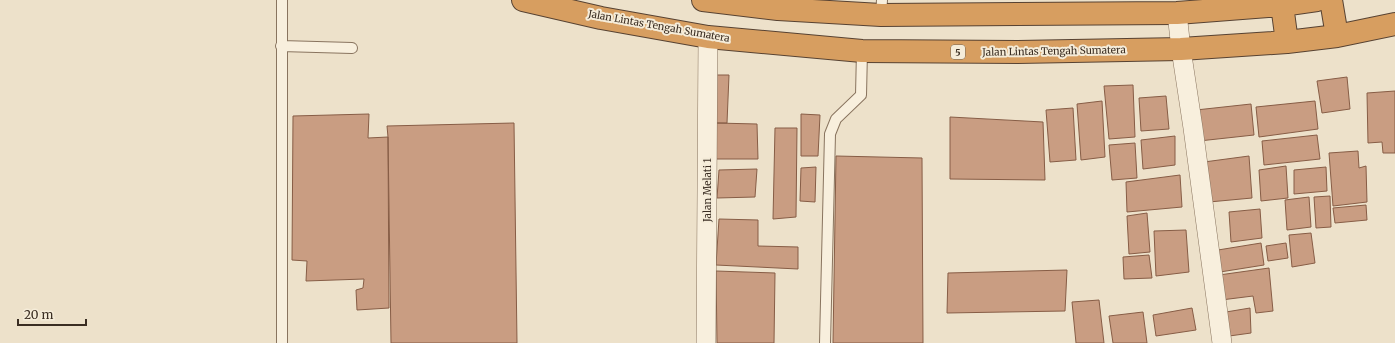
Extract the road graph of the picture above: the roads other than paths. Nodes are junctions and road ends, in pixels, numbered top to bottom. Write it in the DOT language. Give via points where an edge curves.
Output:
graph roads {
  1 [pos="282,0"];
  2 [pos="523,0"];
  3 [pos="703,0"];
  4 [pos="1317,0"];
  5 [pos="1331,0"];
  6 [pos="1282,5"];
  7 [pos="882,7"];
  8 [pos="1177,13"];
  9 [pos="1395,24"];
  10 [pos="708,36"];
  11 [pos="1336,36"];
  12 [pos="1287,42"];
  13 [pos="281,46"];
  14 [pos="352,48"];
  15 [pos="1181,49"];
  16 [pos="862,51"];
  17 [pos="282,343"];
  18 [pos="706,343"];
  19 [pos="824,343"];
  20 [pos="1222,343"];
  1 -- 13 [label="lane"];
  2 -- 10 [label="highway, Jalan Lintas Tengah Sumatera / 5" via="602,18"];
  3 -- 7 [label="highway" via="778,9"];
  4 -- 6 [label="highway"];
  5 -- 11 [label="highway"];
  6 -- 8 [label="highway"];
  6 -- 12 [label="highway"];
  7 -- 8 [label="highway"];
  8 -- 15 [label="street"];
  9 -- 11 [label="highway, Jalan Lintas Tengah Sumatera / 5"];
  10 -- 16 [label="highway, Jalan Lintas Tengah Sumatera / 5"];
  10 -- 18 [label="street, Jalan Melati 1"];
  11 -- 12 [label="highway, Jalan Lintas Tengah Sumatera / 5"];
  12 -- 15 [label="highway, Jalan Lintas Tengah Sumatera / 5"];
  13 -- 14 [label="lane"];
  13 -- 17 [label="lane"];
  15 -- 16 [label="highway, Jalan Lintas Tengah Sumatera / 5"];
  15 -- 20 [label="street"];
  16 -- 19 [label="lane" via="861,95 836,119 830,134"];
}
